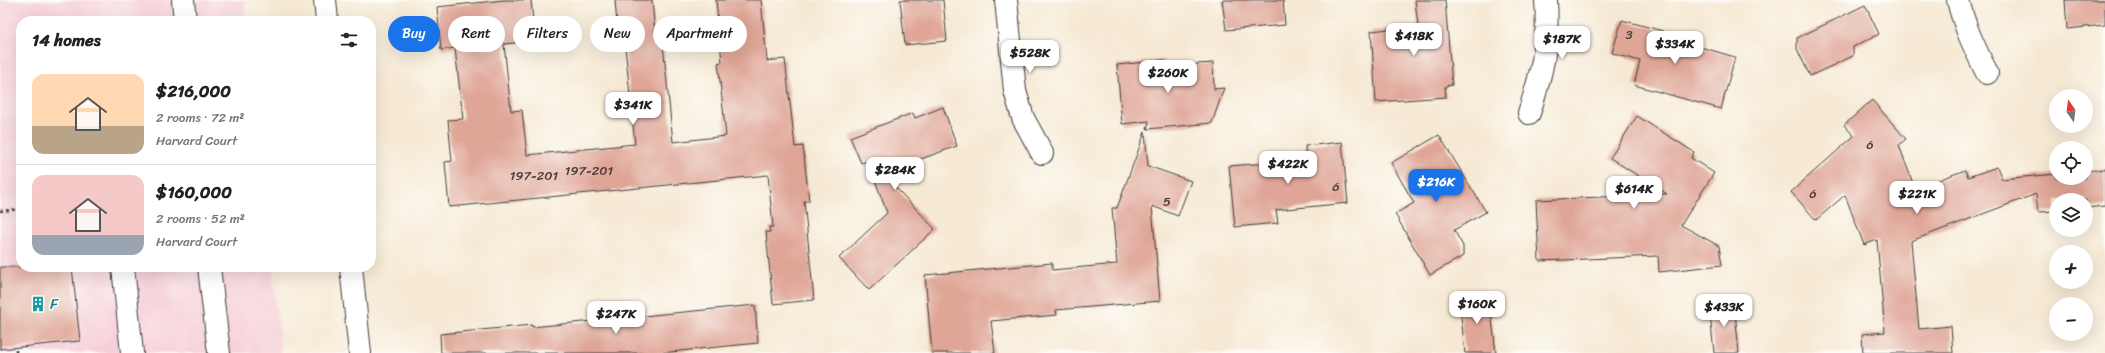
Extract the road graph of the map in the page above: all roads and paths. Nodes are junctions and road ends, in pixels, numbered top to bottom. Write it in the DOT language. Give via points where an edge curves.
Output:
graph roads {
  1 [pos="183,0"];
  2 [pos="325,0"];
  3 [pos="1006,0"];
  4 [pos="1546,0"];
  5 [pos="1958,0"];
  6 [pos="185,16"];
  7 [pos="327,16"];
  8 [pos="1987,72"];
  9 [pos="1529,113"];
  10 [pos="1042,153"];
  11 [pos="16,209"];
  12 [pos="0,211"];
  13 [pos="123,272"];
  14 [pos="210,272"];
  15 [pos="352,272"];
  16 [pos="132,353"];
  17 [pos="219,353"];
  18 [pos="360,353"];
  1 -- 6 [label="street"];
  2 -- 7 [label="street"];
  3 -- 10 [label="street" via="1015,91 1023,118"];
  4 -- 9 [label="street" via="1546,50"];
  5 -- 8 [label="street" via="1972,44"];
  11 -- 12 [label="path"];
  13 -- 16 [label="street"];
  14 -- 17 [label="street"];
  15 -- 18 [label="street"];
}
